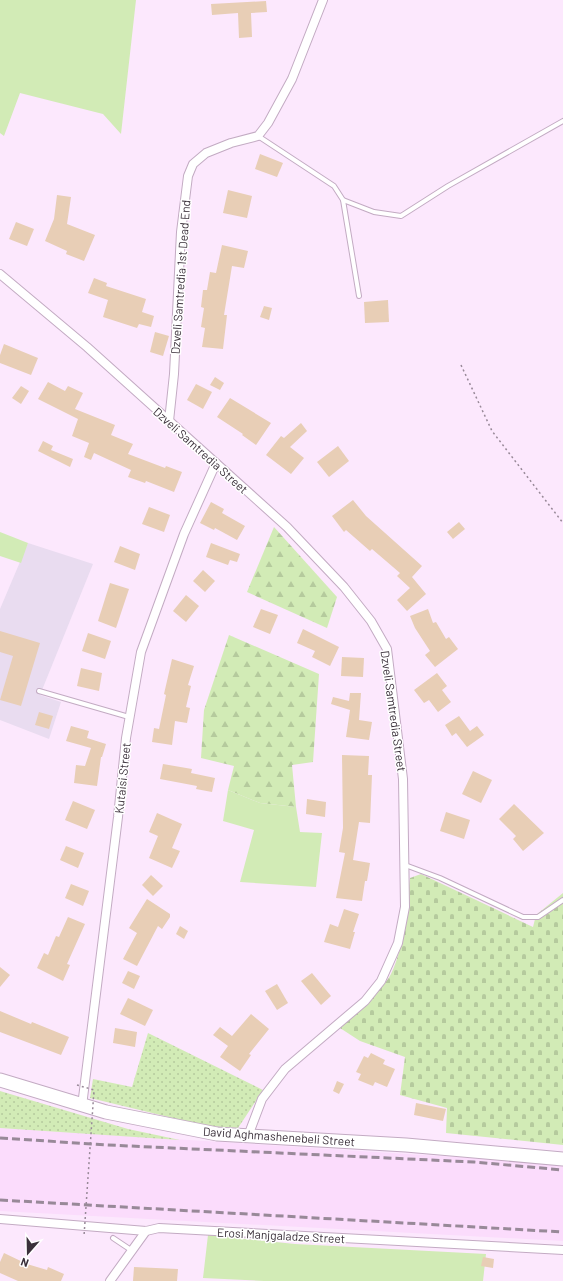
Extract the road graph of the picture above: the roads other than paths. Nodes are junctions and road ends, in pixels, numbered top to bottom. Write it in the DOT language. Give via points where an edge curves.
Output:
graph roads {
  1 [pos="323,0"];
  2 [pos="563,121"];
  3 [pos="258,136"];
  4 [pos="343,200"];
  5 [pos="0,274"];
  6 [pos="359,296"];
  7 [pos="169,421"];
  8 [pos="216,463"];
  9 [pos="39,691"];
  10 [pos="129,717"];
  11 [pos="405,865"];
  12 [pos="563,900"];
  13 [pos="0,1080"];
  14 [pos="82,1106"];
  15 [pos="248,1136"];
  16 [pos="563,1159"];
  17 [pos="0,1219"];
  18 [pos="146,1231"];
  19 [pos="113,1238"];
  20 [pos="131,1250"];
  21 [pos="563,1250"];
  22 [pos="110,1281"];
  1 -- 3 [label="street" via="292,79"];
  2 -- 4 [label="lane" via="448,186 401,216 374,212"];
  3 -- 4 [label="lane" via="334,186"];
  3 -- 7 [label="street, Dzveli Samtredia 1st Dead End" via="231,142 206,153 193,164 188,176 181,232 174,374"];
  4 -- 6 [label="lane"];
  5 -- 7 [label="street, Dzveli Samtredia Street" via="87,347"];
  7 -- 8 [label="street, Dzveli Samtredia Street"];
  8 -- 10 [label="street, Kutaisi Street" via="184,534 141,652"];
  8 -- 11 [label="street, Dzveli Samtredia Street" via="287,527 344,587 371,620 387,650 403,779"];
  9 -- 10 [label="lane"];
  10 -- 14 [label="street, Kutaisi Street"];
  11 -- 12 [label="lane" via="440,878 523,917 538,917"];
  11 -- 15 [label="street, Dzveli Samtredia Street" via="405,907 398,943 381,980 365,1002 284,1069 262,1099"];
  13 -- 14 [label="main road, David Aghmashenebeli Street"];
  14 -- 15 [label="main road, David Aghmashenebeli Street" via="217,1134"];
  15 -- 16 [label="main road, David Aghmashenebeli Street" via="406,1145"];
  17 -- 18 [label="street, Erosi Manjgaladze Street"];
  18 -- 20 [label="street"];
  18 -- 21 [label="street, Erosi Manjgaladze Street" via="158,1228"];
  19 -- 20 [label="lane"];
  20 -- 22 [label="street"];
}
